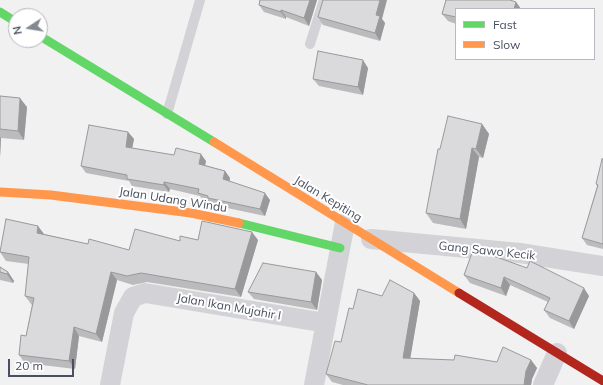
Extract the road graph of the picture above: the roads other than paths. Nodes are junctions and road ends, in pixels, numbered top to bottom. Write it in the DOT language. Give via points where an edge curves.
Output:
graph roads {
  1 [pos="200,0"];
  2 [pos="324,0"];
  3 [pos="48,41"];
  4 [pos="310,44"];
  5 [pos="167,114"];
  6 [pos="0,192"];
  7 [pos="345,223"];
  8 [pos="371,239"];
  9 [pos="340,248"];
  10 [pos="603,266"];
  11 [pos="326,323"];
  12 [pos="557,353"];
  13 [pos="603,381"];
  14 [pos="110,385"];
  15 [pos="314,385"];
  16 [pos="543,385"];
  1 -- 5 [label="lane"];
  2 -- 4 [label="lane"];
  3 -- 5 [label="main road, Jalan Kepiting"];
  5 -- 7 [label="main road, Jalan Kepiting"];
  6 -- 9 [label="main road, Jalan Udang Windu" via="51,195 191,213"];
  7 -- 8 [label="main road, Jalan Kepiting"];
  7 -- 9 [label="street"];
  8 -- 10 [label="street, Gang Sawo Kecik" via="520,253"];
  8 -- 12 [label="main road, Jalan Kepiting"];
  9 -- 11 [label="street"];
  11 -- 14 [label="street, Jalan Ikan Mujahir I" via="145,293 133,298 124,313"];
  11 -- 15 [label="street"];
  12 -- 13 [label="main road, Jalan Kepiting"];
  12 -- 16 [label="street"];
}
